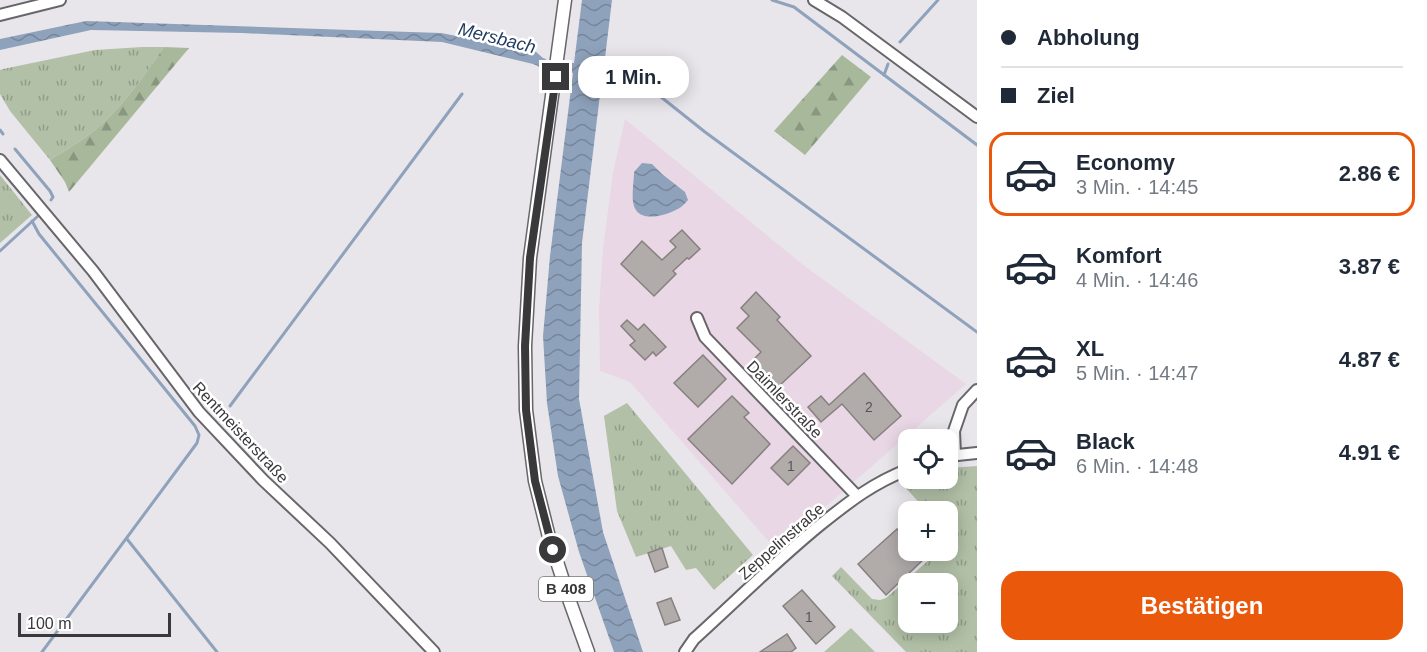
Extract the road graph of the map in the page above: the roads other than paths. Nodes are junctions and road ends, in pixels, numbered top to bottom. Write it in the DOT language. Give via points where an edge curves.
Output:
graph roads {
  1 [pos="60,0"];
  2 [pos="566,0"];
  3 [pos="814,0"];
  4 [pos="0,15"];
  5 [pos="977,117"];
  6 [pos="0,160"];
  7 [pos="697,318"];
  8 [pos="977,390"];
  9 [pos="954,429"];
  10 [pos="977,453"];
  11 [pos="958,455"];
  12 [pos="898,474"];
  13 [pos="857,496"];
  14 [pos="586,648"];
  15 [pos="434,652"];
  16 [pos="685,652"];
  1 -- 4 [label="street"];
  2 -- 14 [label="main road, B 408" via="530,258 526,410 535,481 557,564"];
  3 -- 5 [label="street"];
  6 -- 15 [label="street, Rentmeisterstraße" via="93,271 199,412"];
  7 -- 13 [label="street, Daimlerstraße" via="705,338"];
  8 -- 9 [label="street" via="963,405"];
  10 -- 11 [label="street"];
  12 -- 13 [label="street, Zeppelinstraße"];
  13 -- 16 [label="street, Zeppelinstraße" via="801,541 694,639"];
}
